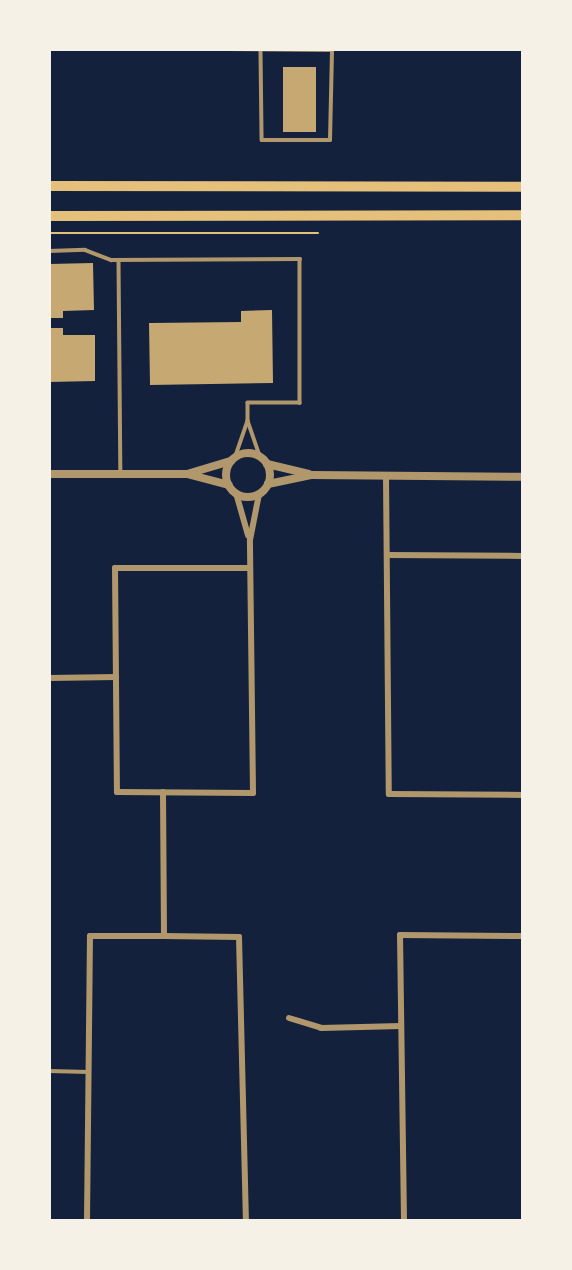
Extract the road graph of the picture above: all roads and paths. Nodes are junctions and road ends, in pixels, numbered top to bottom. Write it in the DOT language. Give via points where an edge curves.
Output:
graph roads {
  1 [pos="229,49"];
  2 [pos="332,50"];
  3 [pos="261,52"];
  4 [pos="49,186"];
  5 [pos="523,187"];
  6 [pos="523,215"];
  7 [pos="49,216"];
  8 [pos="49,233"];
  9 [pos="318,233"];
  10 [pos="49,251"];
  11 [pos="119,261"];
  12 [pos="248,421"];
  13 [pos="260,456"];
  14 [pos="234,459"];
  15 [pos="267,464"];
  16 [pos="49,474"];
  17 [pos="121,474"];
  18 [pos="187,474"];
  19 [pos="312,475"];
  20 [pos="386,476"];
  21 [pos="523,477"];
  22 [pos="268,484"];
  23 [pos="229,485"];
  24 [pos="236,493"];
  25 [pos="259,494"];
  26 [pos="250,540"];
  27 [pos="387,555"];
  28 [pos="523,556"];
  29 [pos="250,568"];
  30 [pos="116,677"];
  31 [pos="49,678"];
  32 [pos="163,792"];
  33 [pos="523,795"];
  34 [pos="164,936"];
  35 [pos="523,936"];
  36 [pos="289,1018"];
  37 [pos="401,1026"];
  38 [pos="49,1071"];
  39 [pos="89,1072"];
  40 [pos="87,1221"];
  41 [pos="246,1221"];
  42 [pos="404,1221"];
  1 -- 3 [label="lane"];
  2 -- 3 [label="lane"];
  2 -- 3 [label="lane" via="330,140 262,140"];
  4 -- 5 [label="main road"];
  6 -- 7 [label="main road"];
  8 -- 9 [label="path"];
  10 -- 11 [label="lane" via="85,250"];
  11 -- 12 [label="lane" via="300,259 300,403 247,403"];
  11 -- 17 [label="lane"];
  12 -- 13 [label="lane"];
  12 -- 14 [label="lane"];
  13 -- 14 [label="street" via="250,453"];
  13 -- 15 [label="street"];
  14 -- 18 [label="street"];
  14 -- 23 [label="street"];
  15 -- 19 [label="street"];
  15 -- 22 [label="street"];
  16 -- 17 [label="street"];
  17 -- 18 [label="street"];
  18 -- 23 [label="street"];
  19 -- 20 [label="street"];
  19 -- 22 [label="street"];
  20 -- 21 [label="street"];
  20 -- 27 [label="street"];
  22 -- 25 [label="street"];
  23 -- 24 [label="street"];
  24 -- 25 [label="street"];
  24 -- 26 [label="street"];
  25 -- 26 [label="street"];
  26 -- 29 [label="street"];
  27 -- 28 [label="street"];
  27 -- 33 [label="street" via="389,794"];
  29 -- 30 [label="street" via="115,568"];
  29 -- 32 [label="street" via="253,793"];
  30 -- 31 [label="street"];
  30 -- 32 [label="street" via="117,792"];
  32 -- 34 [label="street"];
  34 -- 39 [label="street" via="90,936"];
  34 -- 41 [label="street" via="239,937"];
  35 -- 37 [label="street" via="400,935"];
  36 -- 37 [label="street" via="321,1028"];
  37 -- 42 [label="street"];
  38 -- 39 [label="lane"];
  39 -- 40 [label="street"];
}
